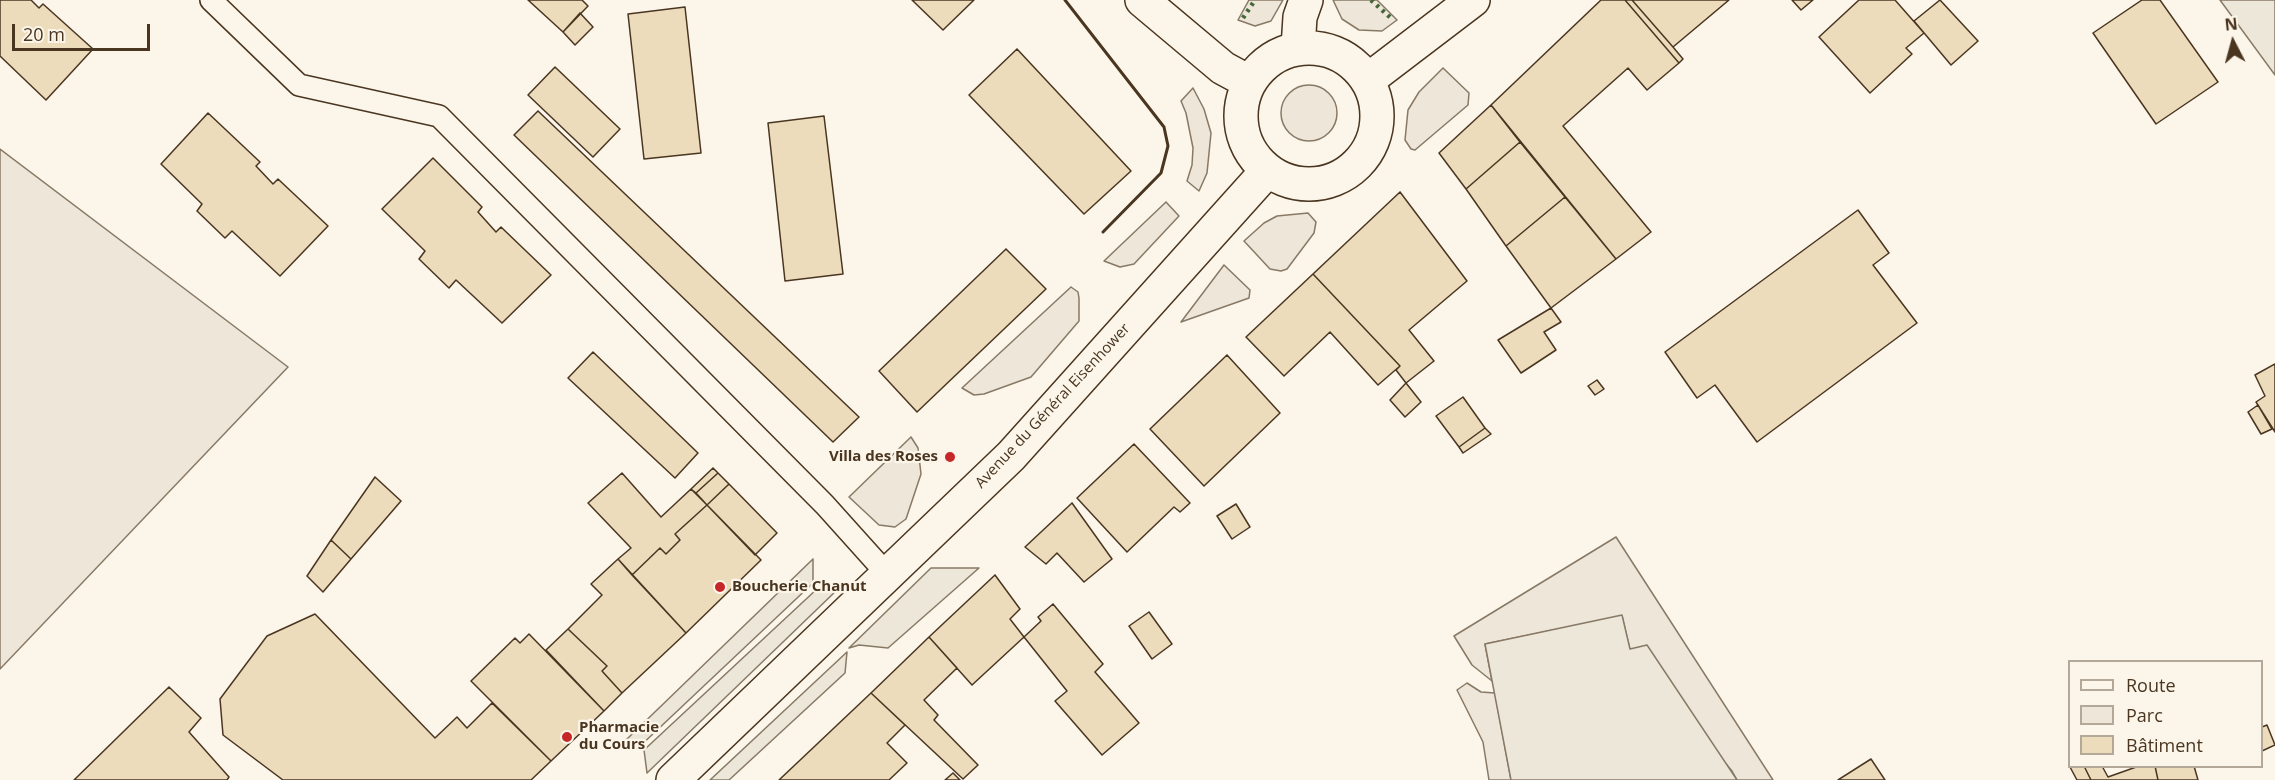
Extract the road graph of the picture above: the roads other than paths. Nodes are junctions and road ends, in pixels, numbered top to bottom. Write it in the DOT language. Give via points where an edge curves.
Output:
graph roads {
  1 [pos="212,0"];
  2 [pos="1142,0"];
  3 [pos="1306,0"];
  4 [pos="1473,0"];
  5 [pos="1298,48"];
  6 [pos="1368,80"];
  7 [pos="1249,82"];
  8 [pos="1267,171"];
  9 [pos="886,574"];
  10 [pos="673,780"];
  1 -- 9 [label="lane" via="299,85 439,116 825,506"];
  2 -- 7 [label="main road" via="1224,68"];
  3 -- 5 [label="main road" via="1300,17"];
  4 -- 6 [label="main road"];
  5 -- 6 [label="main road" via="1338,54"];
  5 -- 7 [label="main road" via="1279,54"];
  6 -- 8 [label="main road" via="1376,103 1377,126 1370,149 1355,168 1335,180 1311,185 1288,182"];
  7 -- 8 [label="main road" via="1239,120 1253,157"];
  8 -- 9 [label="main road, Avenue du Général Eisenhower" via="1011,456"];
  9 -- 10 [label="main road, Avenue du Général Eisenhower"];
}
